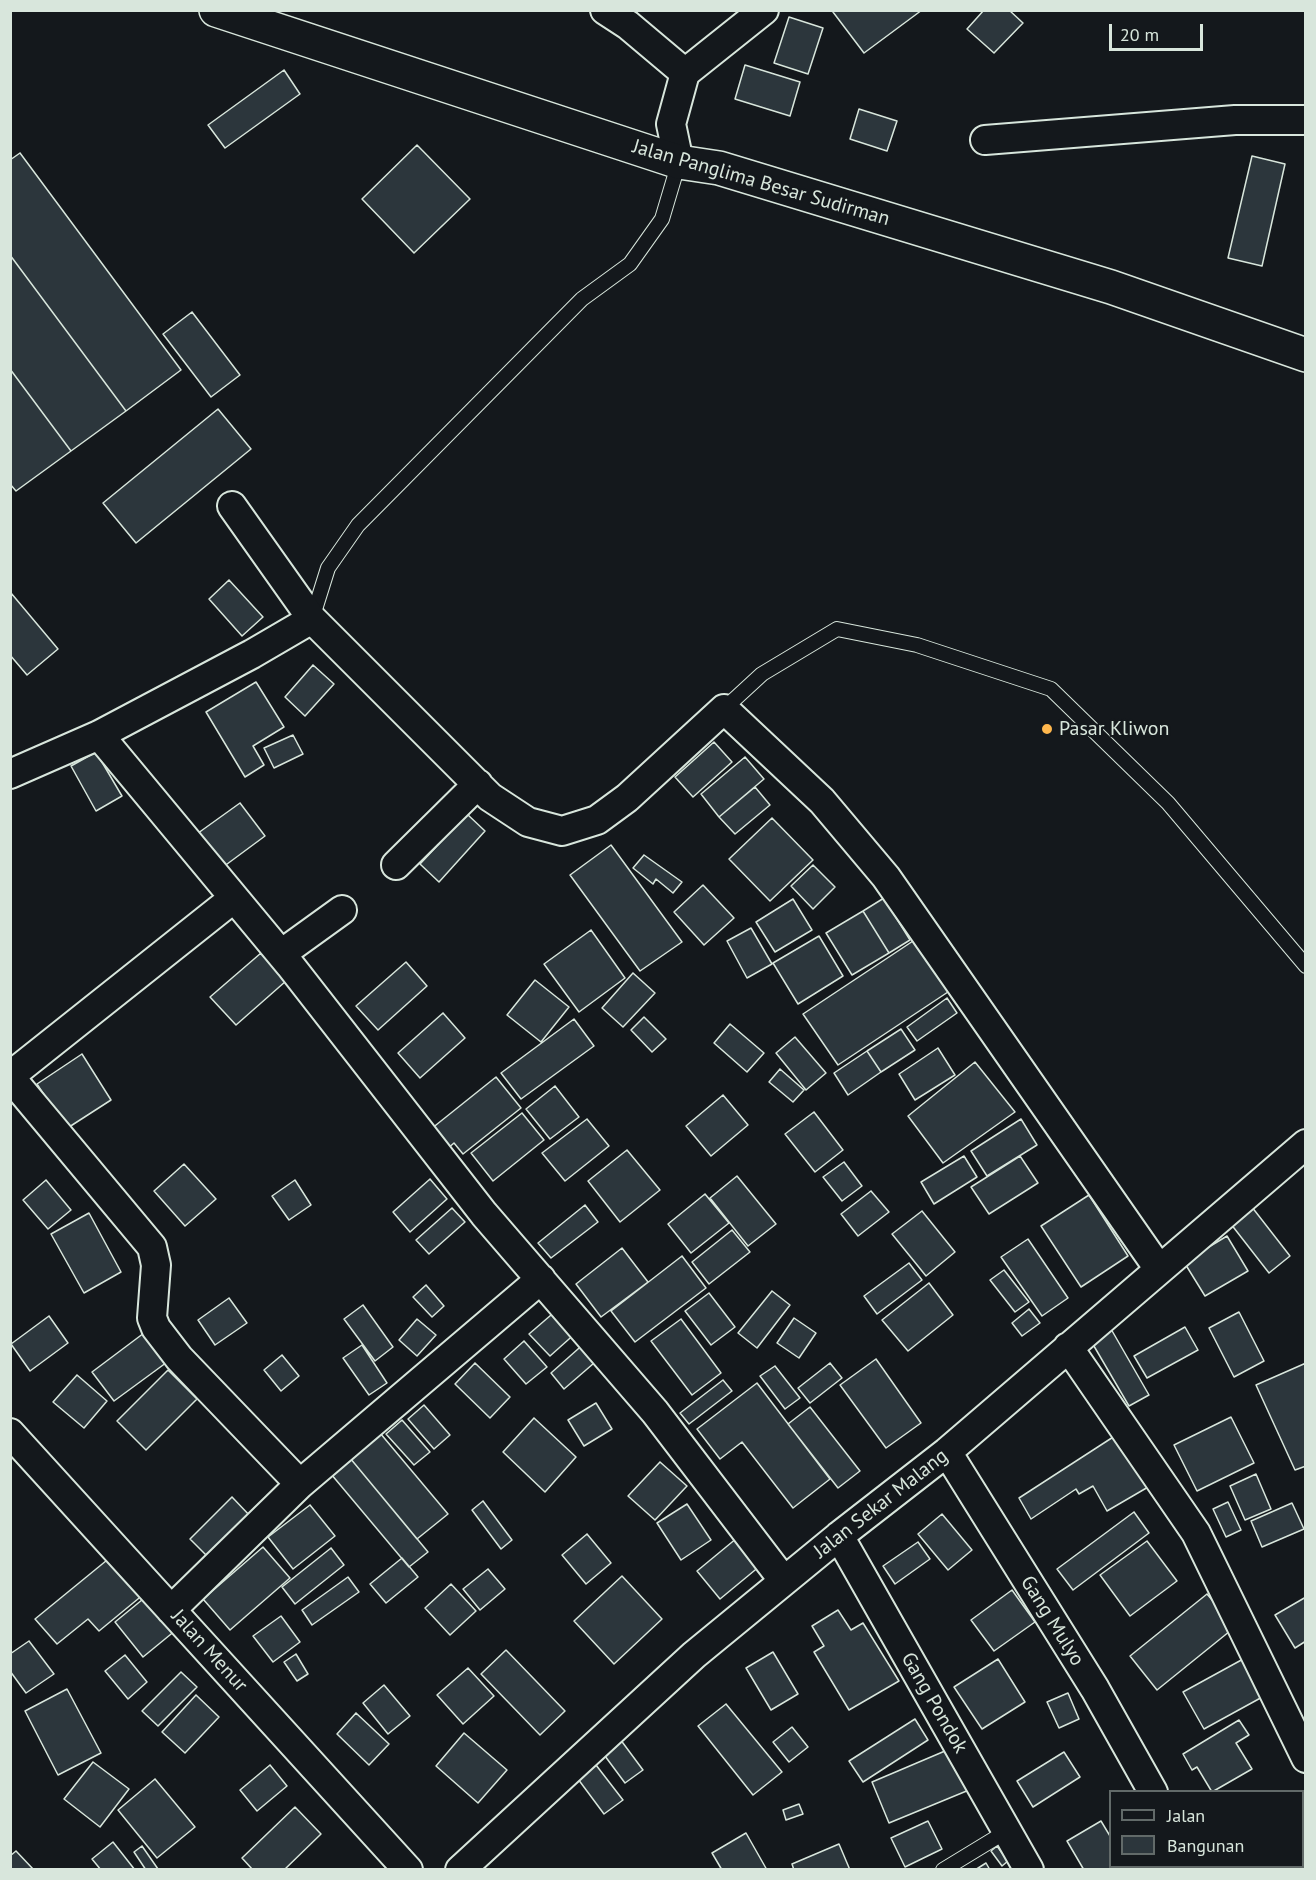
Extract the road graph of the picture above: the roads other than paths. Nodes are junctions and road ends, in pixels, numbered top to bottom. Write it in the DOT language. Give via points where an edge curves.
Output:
graph roads {
  1 [pos="216,10"];
  2 [pos="605,10"];
  3 [pos="764,10"];
  4 [pos="685,73"];
  5 [pos="1305,120"];
  6 [pos="986,140"];
  7 [pos="679,162"];
  8 [pos="1305,355"];
  9 [pos="232,506"];
  10 [pos="312,618"];
  11 [pos="724,709"];
  12 [pos="99,735"];
  13 [pos="10,774"];
  14 [pos="478,784"];
  15 [pos="396,865"];
  16 [pos="234,898"];
  17 [pos="342,910"];
  18 [pos="281,954"];
  19 [pos="1305,966"];
  20 [pos="10,1076"];
  21 [pos="1305,1144"];
  22 [pos="1159,1269"];
  23 [pos="541,1280"];
  24 [pos="1068,1347"];
  25 [pos="10,1433"];
  26 [pos="947,1452"];
  27 [pos="300,1484"];
  28 [pos="839,1536"];
  29 [pos="784,1581"];
  30 [pos="171,1610"];
  31 [pos="1305,1758"];
  32 [pos="1152,1790"];
  33 [pos="1007,1831"];
  34 [pos="408,1869"];
  35 [pos="460,1869"];
  36 [pos="943,1869"];
  37 [pos="1029,1869"];
  1 -- 7 [label="main road, Jalan Panglima Besar Sudirman"];
  2 -- 4 [label="street"];
  3 -- 4 [label="street"];
  4 -- 7 [label="street" via="671,124"];
  5 -- 6 [label="street" via="1235,120"];
  7 -- 8 [label="main road, Jalan Panglima Besar Sudirman" via="718,168 1112,287"];
  7 -- 10 [label="lane" via="662,219 630,264 582,299 358,525 328,568"];
  9 -- 10 [label="street"];
  10 -- 12 [label="street"];
  10 -- 14 [label="street"];
  11 -- 14 [label="street" via="604,815 562,831 528,822 490,797"];
  11 -- 19 [label="lane" via="762,674 837,629 917,645 1052,689 1168,803"];
  11 -- 22 [label="street" via="822,801 886,877"];
  12 -- 13 [label="street"];
  12 -- 16 [label="street"];
  14 -- 15 [label="street"];
  16 -- 18 [label="street"];
  16 -- 20 [label="street"];
  17 -- 18 [label="street"];
  18 -- 23 [label="street" via="484,1214"];
  20 -- 27 [label="street" via="152,1247 156,1265 152,1318 156,1328 195,1376"];
  21 -- 22 [label="street, Jalan Sekar Malang"];
  22 -- 24 [label="street, Jalan Sekar Malang"];
  23 -- 27 [label="street"];
  23 -- 29 [label="street" via="655,1412"];
  24 -- 26 [label="street, Jalan Sekar Malang"];
  24 -- 31 [label="street" via="1196,1533"];
  25 -- 30 [label="street, Jalan Menur"];
  26 -- 28 [label="street, Jalan Sekar Malang"];
  26 -- 32 [label="street, Gang Mulyo" via="1095,1689"];
  27 -- 30 [label="street"];
  28 -- 29 [label="street, Jalan Sekar Malang"];
  28 -- 33 [label="street, Gang Pondok"];
  29 -- 35 [label="street, Jalan Sekar Malang" via="694,1655"];
  30 -- 34 [label="street, Jalan Menur"];
  33 -- 36 [label="lane"];
  33 -- 37 [label="street, Gang Pondok"];
}
